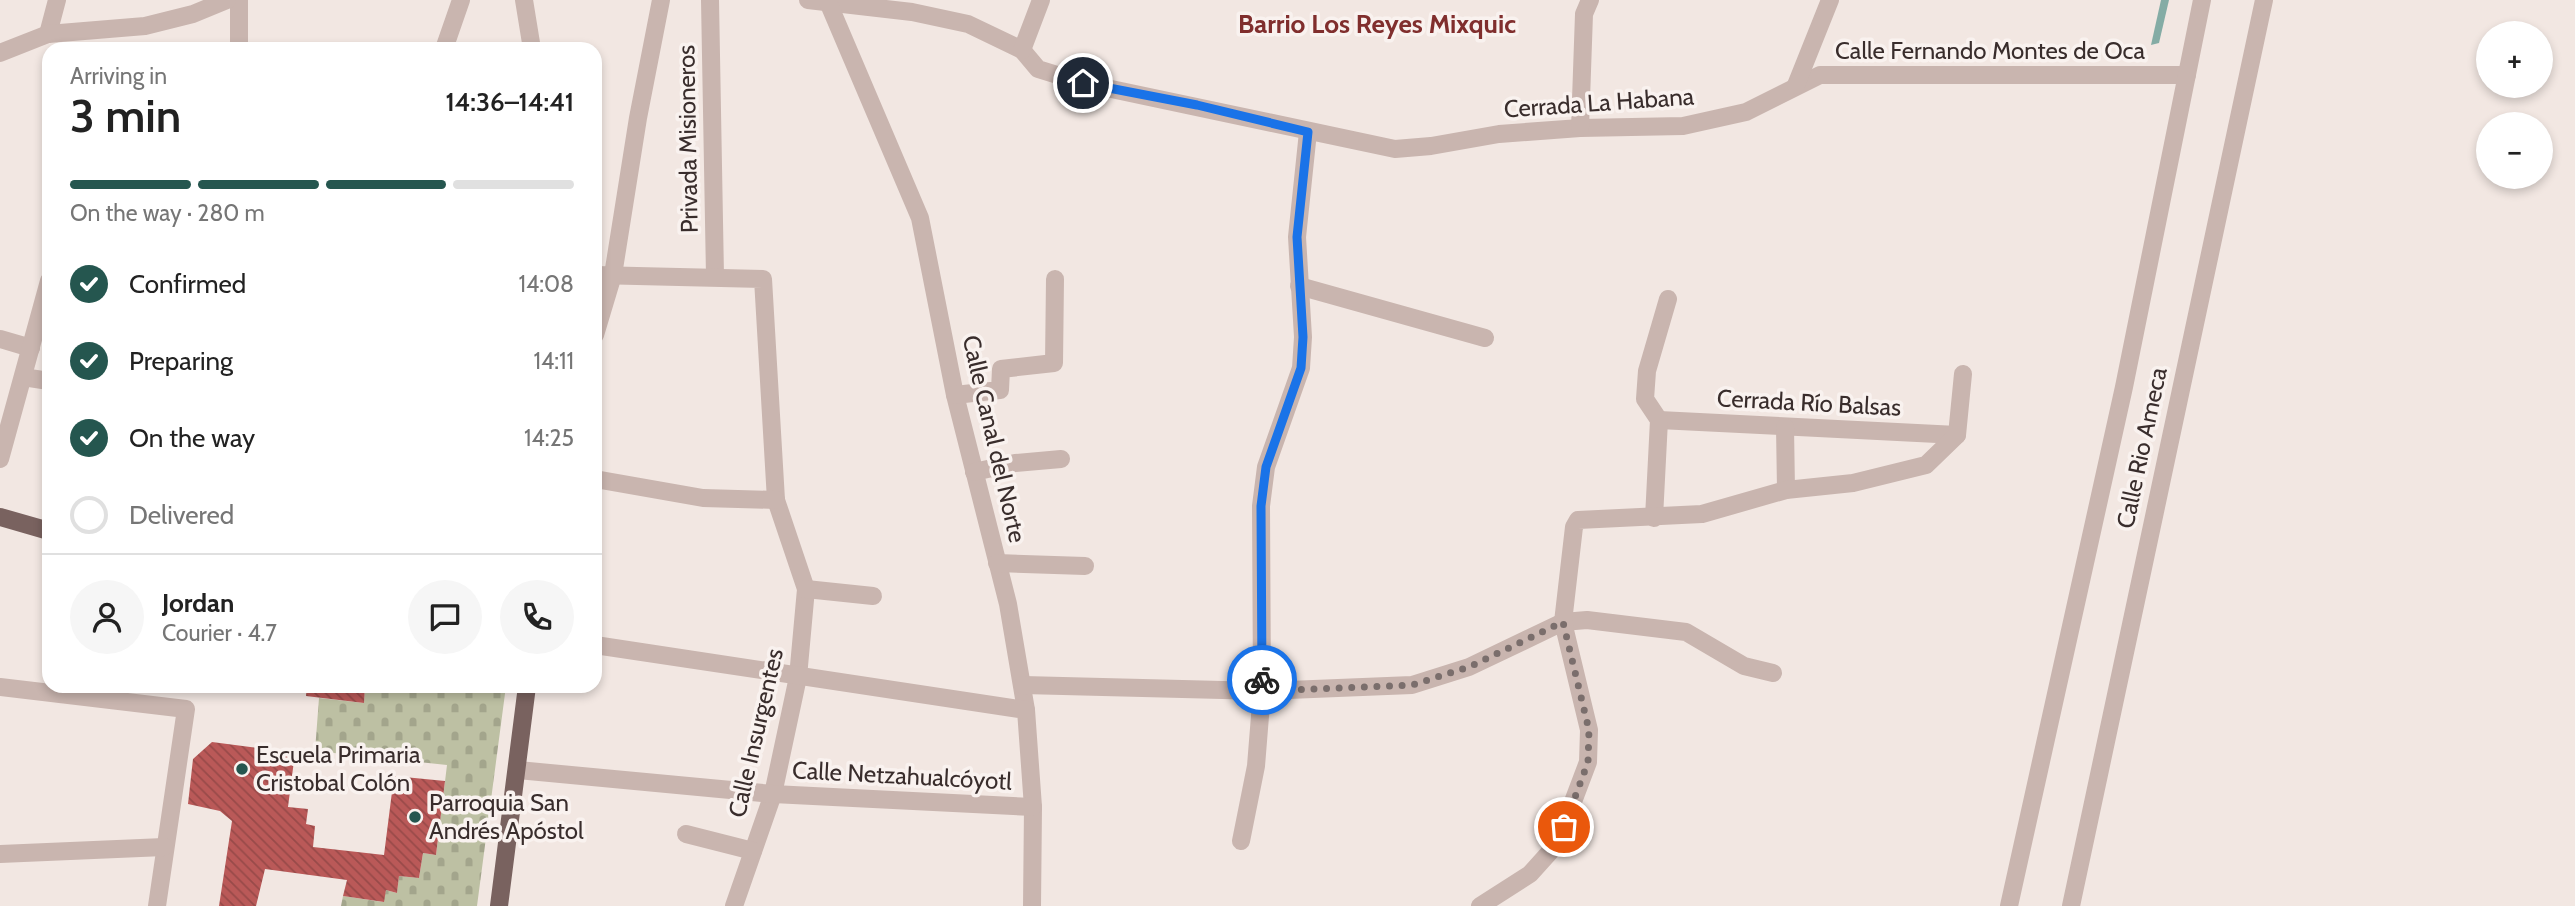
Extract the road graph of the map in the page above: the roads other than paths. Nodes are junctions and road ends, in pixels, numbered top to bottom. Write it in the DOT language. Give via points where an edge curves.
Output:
graph roads {
  1 [pos="57,0"];
  2 [pos="227,0"];
  3 [pos="239,0"];
  4 [pos="461,0"];
  5 [pos="524,0"];
  6 [pos="661,0"];
  7 [pos="709,0"];
  8 [pos="808,0"];
  9 [pos="1041,0"];
  10 [pos="1590,0"];
  11 [pos="1830,0"];
  12 [pos="2202,0"];
  13 [pos="2264,0"];
  14 [pos="828,2"];
  15 [pos="913,6"];
  16 [pos="48,34"];
  17 [pos="95,40"];
  18 [pos="239,42"];
  19 [pos="446,42"];
  20 [pos="531,42"];
  21 [pos="1021,50"];
  22 [pos="0,53"];
  23 [pos="2187,75"];
  24 [pos="1796,86"];
  25 [pos="1580,128"];
  26 [pos="1308,132"];
  27 [pos="602,275"];
  28 [pos="613,275"];
  29 [pos="715,276"];
  30 [pos="1055,279"];
  31 [pos="1299,286"];
  32 [pos="1668,299"];
  33 [pos="42,307"];
  34 [pos="602,312"];
  35 [pos="1485,338"];
  36 [pos="0,339"];
  37 [pos="31,348"];
  38 [pos="1963,374"];
  39 [pos="23,377"];
  40 [pos="42,381"];
  41 [pos="955,395"];
  42 [pos="1659,420"];
  43 [pos="1785,426"];
  44 [pos="1957,435"];
  45 [pos="0,459"];
  46 [pos="1061,459"];
  47 [pos="974,472"];
  48 [pos="602,480"];
  49 [pos="1786,490"];
  50 [pos="776,500"];
  51 [pos="0,517"];
  52 [pos="1654,518"];
  53 [pos="42,529"];
  54 [pos="998,563"];
  55 [pos="1085,566"];
  56 [pos="806,590"];
  57 [pos="873,596"];
  58 [pos="1563,622"];
  59 [pos="602,646"];
  60 [pos="1773,673"];
  61 [pos="799,677"];
  62 [pos="1023,685"];
  63 [pos="0,687"];
  64 [pos="42,690"];
  65 [pos="1262,691"];
  66 [pos="526,693"];
  67 [pos="117,694"];
  68 [pos="1026,710"];
  69 [pos="518,770"];
  70 [pos="773,794"];
  71 [pos="1033,807"];
  72 [pos="686,834"];
  73 [pos="1241,841"];
  74 [pos="164,847"];
  75 [pos="752,851"];
  76 [pos="0,854"];
  77 [pos="157,906"];
  78 [pos="499,906"];
  79 [pos="734,906"];
  80 [pos="1032,906"];
  81 [pos="1480,906"];
  82 [pos="2009,906"];
  83 [pos="2071,906"];
  1 -- 16 [label="street"];
  2 -- 17 [label="street" via="193,14"];
  3 -- 18 [label="street"];
  4 -- 19 [label="street"];
  5 -- 20 [label="street"];
  6 -- 28 [label="street"];
  7 -- 29 [label="street, Privada Misioneros"];
  8 -- 14 [label="street"];
  9 -- 21 [label="street"];
  10 -- 25 [label="street" via="1584,15"];
  11 -- 24 [label="street"];
  12 -- 23 [label="street, Calle Rio Ameca"];
  13 -- 83 [label="street, Calle Rio Ameca"];
  14 -- 15 [label="street"];
  14 -- 41 [label="street, Calle Canal del Norte" via="920,218"];
  15 -- 21 [label="street" via="968,24"];
  16 -- 17 [label="street"];
  16 -- 22 [label="street"];
  21 -- 26 [label="street" via="1038,69 1083,83"];
  23 -- 24 [label="street, Calle Fernando Montes de Oca" via="1820,75"];
  23 -- 82 [label="street, Calle Rio Ameca" via="2124,387"];
  24 -- 25 [label="street, Cerrada La Habana" via="1746,112 1683,126"];
  25 -- 26 [label="street, Cerrada La Habana" via="1395,149"];
  26 -- 31 [label="street" via="1297,237"];
  27 -- 28 [label="street"];
  28 -- 29 [label="street"];
  28 -- 34 [label="street"];
  29 -- 50 [label="street, Calle Insurgentes" via="763,279"];
  30 -- 41 [label="street" via="1054,363 1001,369 1000,390"];
  31 -- 35 [label="street"];
  31 -- 65 [label="street" via="1301,368 1266,467 1261,506"];
  32 -- 42 [label="street" via="1647,371 1645,399"];
  33 -- 37 [label="street"];
  36 -- 37 [label="street"];
  37 -- 39 [label="street"];
  38 -- 44 [label="street"];
  39 -- 40 [label="street"];
  39 -- 45 [label="street"];
  41 -- 47 [label="street, Calle Canal del Norte"];
  42 -- 43 [label="street, Cerrada Río Balsas"];
  42 -- 52 [label="street"];
  43 -- 44 [label="street, Cerrada Río Balsas"];
  43 -- 49 [label="street"];
  44 -- 49 [label="street" via="1926,466 1853,483"];
  46 -- 47 [label="street"];
  47 -- 54 [label="street, Calle Canal del Norte"];
  48 -- 50 [label="street" via="702,498"];
  49 -- 52 [label="street" via="1702,514"];
  50 -- 56 [label="street, Calle Insurgentes"];
  51 -- 53 [label="main road"];
  52 -- 58 [label="street" via="1578,520"];
  54 -- 55 [label="street"];
  54 -- 62 [label="street, Calle Canal del Norte"];
  56 -- 57 [label="street"];
  56 -- 61 [label="street, Calle Insurgentes"];
  58 -- 60 [label="street" via="1587,620 1686,632 1744,666"];
  58 -- 65 [label="street" via="1469,667 1412,685"];
  58 -- 81 [label="street" via="1589,730 1588,762 1557,844 1530,874"];
  59 -- 61 [label="street"];
  61 -- 68 [label="street"];
  61 -- 70 [label="street, Calle Insurgentes"];
  62 -- 65 [label="street"];
  62 -- 68 [label="street, Calle Canal del Norte"];
  63 -- 64 [label="street"];
  65 -- 73 [label="street" via="1256,766"];
  66 -- 69 [label="main road"];
  67 -- 74 [label="street" via="186,709"];
  68 -- 71 [label="street, Calle Canal del Norte"];
  69 -- 70 [label="street, Calle Netzahualcóyotl"];
  69 -- 78 [label="main road"];
  70 -- 71 [label="street, Calle Netzahualcóyotl"];
  70 -- 75 [label="street, Calle Insurgentes"];
  71 -- 80 [label="street, Calle Canal del Norte"];
  72 -- 75 [label="street"];
  74 -- 76 [label="street"];
  74 -- 77 [label="street"];
  75 -- 79 [label="street, Calle Insurgentes"];
}
